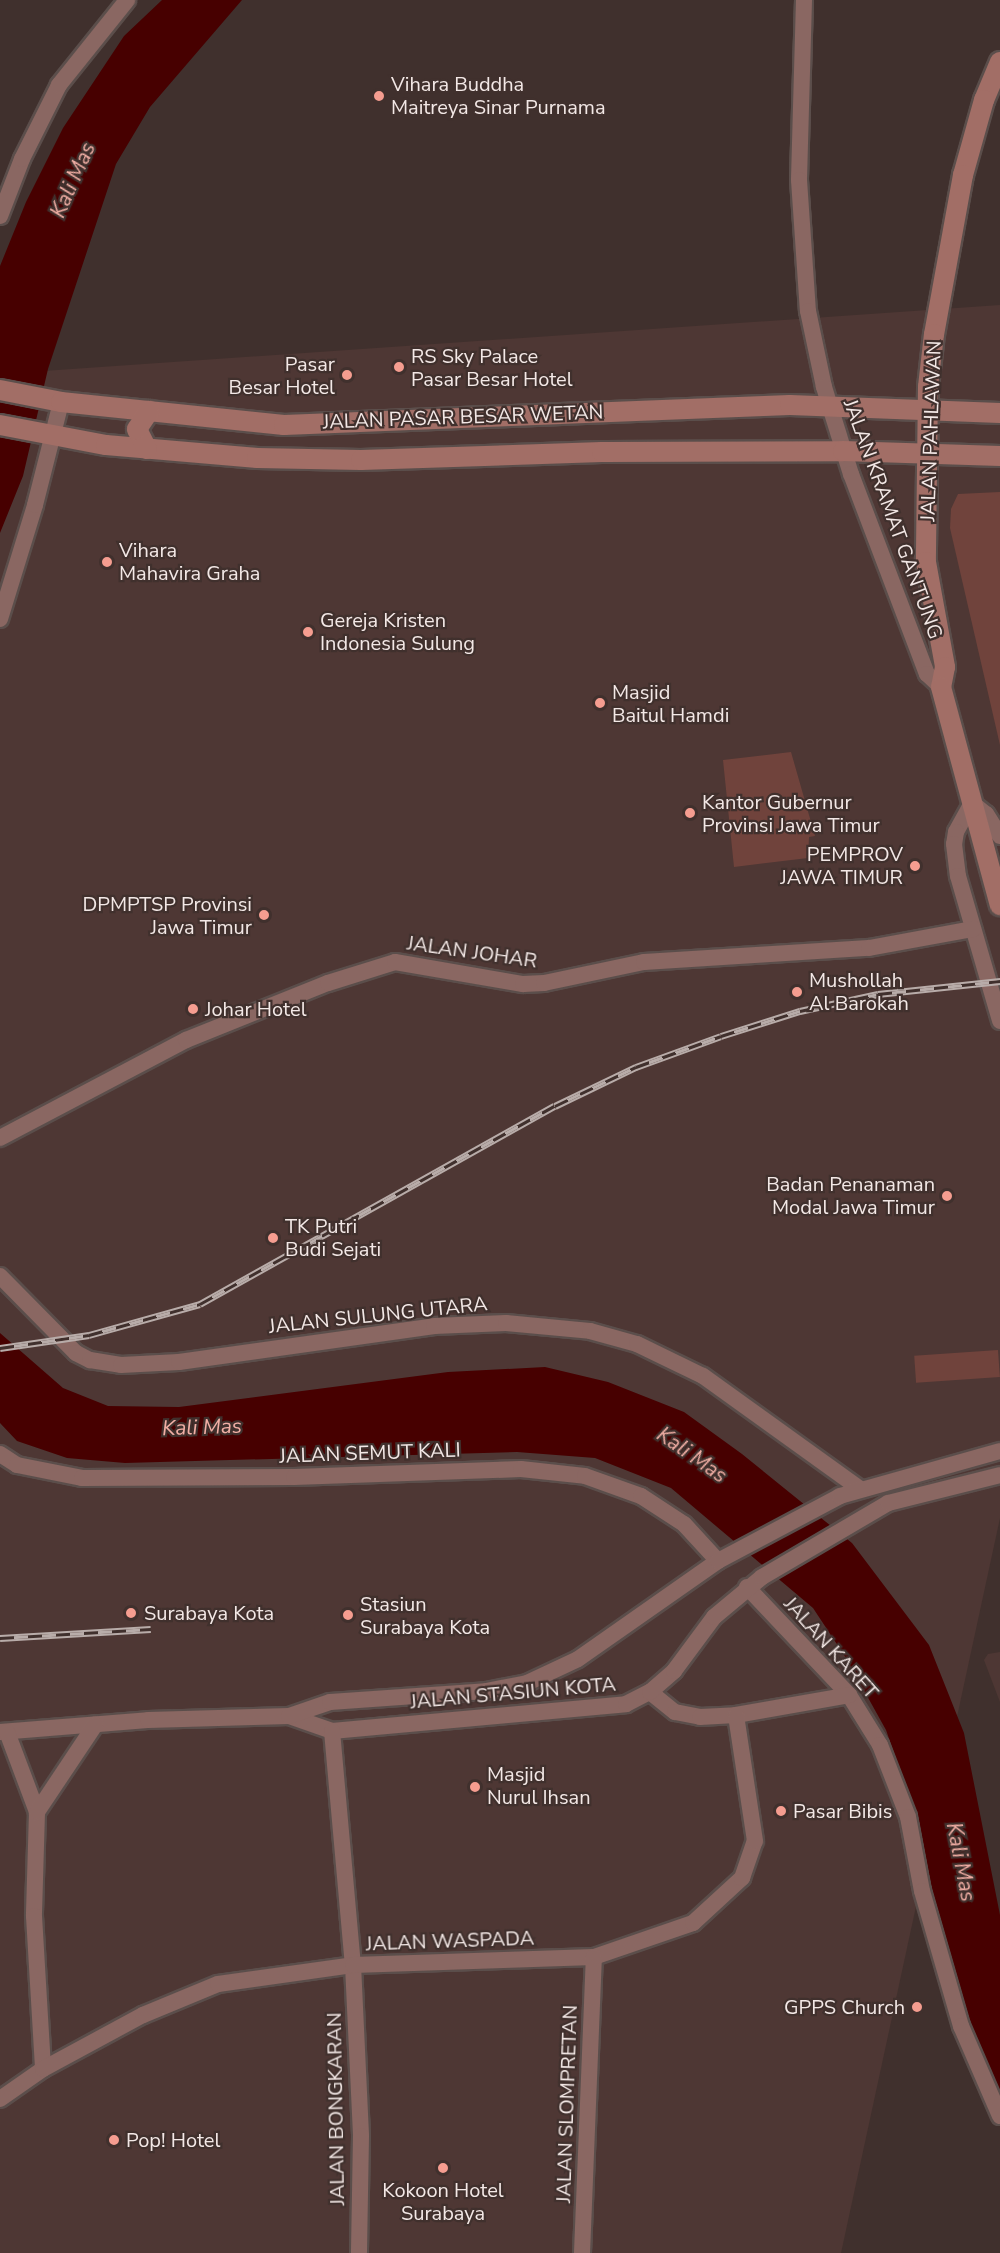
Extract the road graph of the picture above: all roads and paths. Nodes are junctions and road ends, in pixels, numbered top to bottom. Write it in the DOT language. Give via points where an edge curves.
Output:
graph roads {
  1 [pos="127,0"];
  2 [pos="804,0"];
  3 [pos="1000,62"];
  4 [pos="0,216"];
  5 [pos="0,390"];
  6 [pos="52,400"];
  7 [pos="830,406"];
  8 [pos="928,408"];
  9 [pos="149,411"];
  10 [pos="1000,413"];
  11 [pos="0,425"];
  12 [pos="45,434"];
  13 [pos="147,449"];
  14 [pos="843,451"];
  15 [pos="927,452"];
  16 [pos="1000,456"];
  17 [pos="0,619"];
  18 [pos="941,687"];
  19 [pos="972,803"];
  20 [pos="1000,836"];
  21 [pos="1000,906"];
  22 [pos="973,929"];
  23 [pos="1000,1021"];
  24 [pos="0,1138"];
  25 [pos="0,1276"];
  26 [pos="1000,1451"];
  27 [pos="0,1454"];
  28 [pos="1000,1475"];
  29 [pos="859,1488"];
  30 [pos="718,1561"];
  31 [pos="747,1587"];
  32 [pos="650,1692"];
  33 [pos="849,1695"];
  34 [pos="736,1715"];
  35 [pos="289,1716"];
  36 [pos="95,1725"];
  37 [pos="332,1731"];
  38 [pos="4,1732"];
  39 [pos="37,1812"];
  40 [pos="594,1958"];
  41 [pos="353,1965"];
  42 [pos="43,2069"];
  43 [pos="0,2099"];
  44 [pos="1000,2116"];
  45 [pos="359,2253"];
  46 [pos="582,2253"];
  1 -- 4 [label="street" via="59,85 22,159"];
  2 -- 7 [label="street, JALAN KRAMAT GANTUNG" via="799,180 808,311"];
  3 -- 8 [label="main road, JALAN PAHLAWAN" via="984,100 963,175 938,312"];
  5 -- 6 [label="main road, JALAN PASAR BESAR WETAN"];
  6 -- 9 [label="main road, JALAN PASAR BESAR WETAN"];
  6 -- 12 [label="street"];
  7 -- 8 [label="main road, JALAN PASAR BESAR WETAN"];
  7 -- 9 [label="main road, JALAN PASAR BESAR WETAN" via="284,425"];
  7 -- 14 [label="street, JALAN KRAMAT GANTUNG"];
  8 -- 10 [label="main road, JALAN PASAR BESAR WETAN"];
  8 -- 15 [label="main road, JALAN PAHLAWAN"];
  9 -- 13 [label="main road" via="137,429"];
  11 -- 12 [label="main road, JALAN PASAR BESAR WETAN"];
  12 -- 13 [label="main road, JALAN PASAR BESAR WETAN"];
  12 -- 17 [label="street"];
  13 -- 14 [label="main road, JALAN PASAR BESAR WETAN" via="257,458 360,460 602,452"];
  14 -- 15 [label="main road, JALAN PASAR BESAR WETAN"];
  14 -- 18 [label="street, JALAN KRAMAT GANTUNG" via="927,674"];
  15 -- 16 [label="main road, JALAN PASAR BESAR WETAN"];
  15 -- 18 [label="main road, JALAN PAHLAWAN" via="926,562 945,668"];
  18 -- 19 [label="main road, JALAN PAHLAWAN"];
  19 -- 20 [label="street, JALAN PAHLAWAN" via="986,814"];
  19 -- 21 [label="main road, JALAN PAHLAWAN"];
  19 -- 22 [label="street" via="954,844"];
  22 -- 23 [label="street"];
  22 -- 24 [label="street, JALAN JOHAR" via="869,948 644,962 544,983 523,984 395,962 328,982 205,1031"];
  25 -- 29 [label="street, JALAN SULUNG UTARA" via="76,1353 90,1360 121,1365 179,1362 434,1326 506,1323 590,1331 637,1344 703,1376"];
  26 -- 29 [label="street, JALAN STASIUN KOTA"];
  27 -- 30 [label="street, JALAN SEMUT KALI" via="16,1465 82,1478 294,1477 521,1469 585,1476 641,1496 684,1524"];
  28 -- 31 [label="street, JALAN STASIUN KOTA" via="888,1503"];
  29 -- 30 [label="street, JALAN STASIUN KOTA"];
  30 -- 35 [label="street, JALAN STASIUN KOTA" via="578,1659 545,1677 486,1691 330,1702"];
  31 -- 32 [label="street, JALAN STASIUN KOTA" via="714,1617 674,1671"];
  31 -- 33 [label="street, JALAN KARET"];
  32 -- 34 [label="street" via="675,1712 687,1716"];
  32 -- 37 [label="street, JALAN STASIUN KOTA" via="626,1704 601,1708"];
  33 -- 34 [label="street"];
  33 -- 44 [label="street, JALAN KARET" via="880,1745 908,1817 922,1891 961,2026"];
  34 -- 40 [label="street, JALAN WASPADA" via="754,1841 742,1878 693,1923"];
  35 -- 36 [label="street, JALAN STASIUN KOTA"];
  35 -- 37 [label="street, JALAN STASIUN KOTA"];
  36 -- 38 [label="street, JALAN STASIUN KOTA"];
  36 -- 39 [label="street"];
  37 -- 41 [label="street, JALAN BONGKARAN"];
  38 -- 39 [label="street"];
  39 -- 42 [label="street" via="34,1916"];
  40 -- 41 [label="street, JALAN WASPADA"];
  40 -- 46 [label="street, JALAN SLOMPRETAN"];
  41 -- 42 [label="street, JALAN WASPADA" via="203,1989 143,2015"];
  41 -- 45 [label="street, JALAN BONGKARAN" via="361,2136"];
  42 -- 43 [label="street, JALAN WASPADA"];
}
